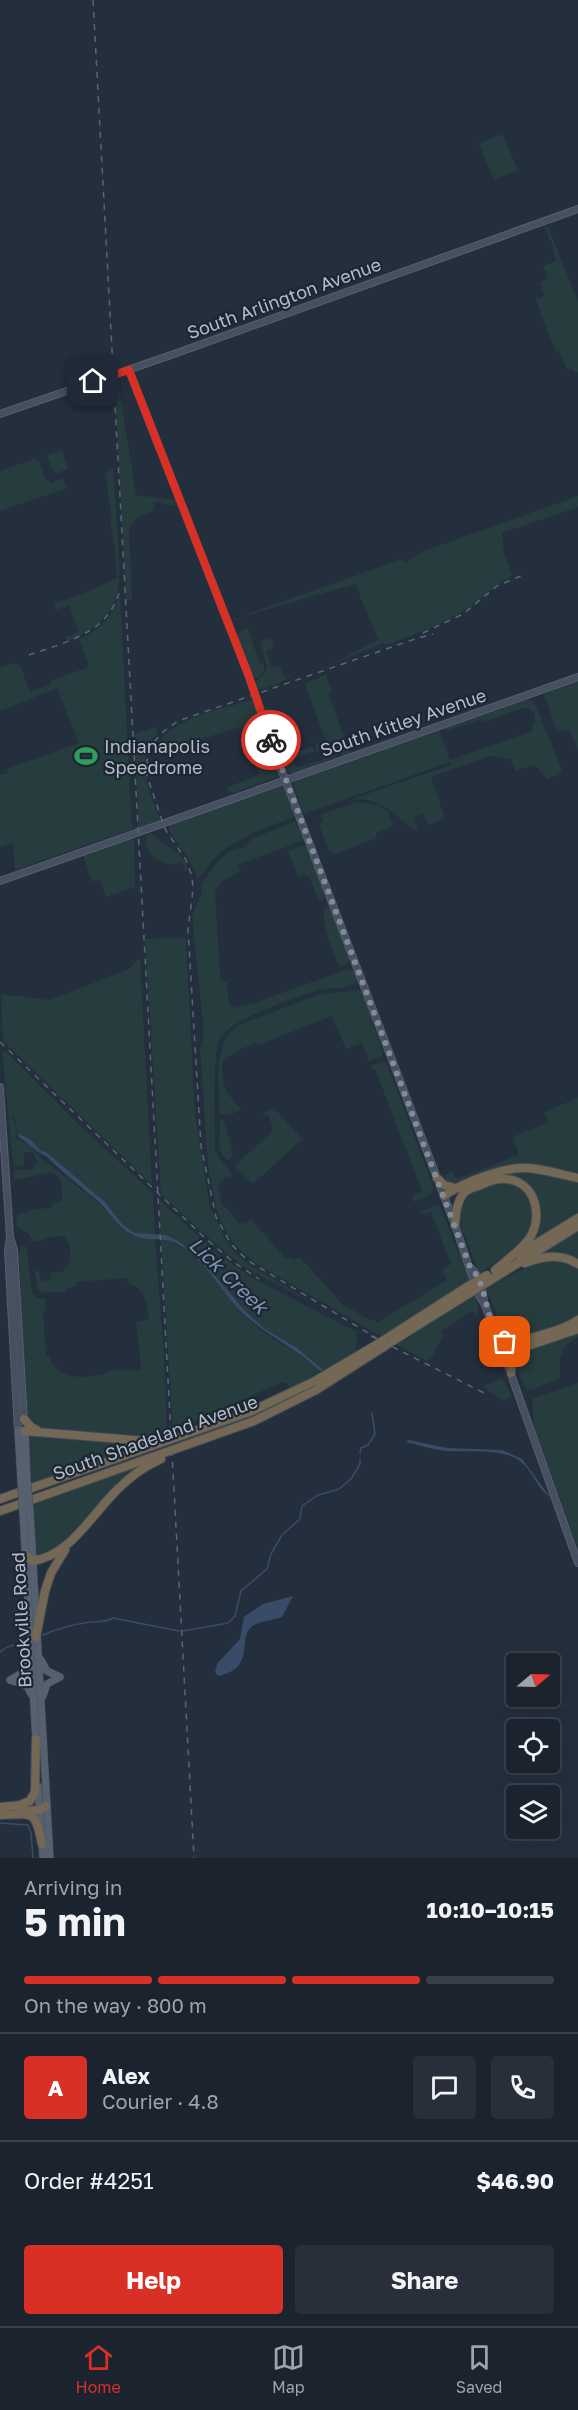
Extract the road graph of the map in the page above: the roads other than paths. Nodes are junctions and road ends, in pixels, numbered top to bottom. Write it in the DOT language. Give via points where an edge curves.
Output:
graph roads {
  1 [pos="578,209"];
  2 [pos="129,370"];
  3 [pos="0,414"];
  4 [pos="578,677"];
  5 [pos="285,780"];
  6 [pos="0,881"];
  7 [pos="0,1087"];
  8 [pos="1,1118"];
  9 [pos="437,1178"];
  10 [pos="578,1178"];
  11 [pos="455,1188"];
  12 [pos="466,1190"];
  13 [pos="444,1196"];
  14 [pos="578,1218"];
  15 [pos="455,1225"];
  16 [pos="578,1226"];
  17 [pos="10,1237"];
  18 [pos="578,1264"];
  19 [pos="493,1275"];
  20 [pos="578,1320"];
  21 [pos="578,1329"];
  22 [pos="497,1335"];
  23 [pos="383,1344"];
  24 [pos="518,1347"];
  25 [pos="504,1353"];
  26 [pos="511,1373"];
  27 [pos="24,1419"];
  28 [pos="21,1431"];
  29 [pos="40,1432"];
  30 [pos="189,1433"];
  31 [pos="196,1442"];
  32 [pos="0,1499"];
  33 [pos="0,1511"];
  34 [pos="26,1512"];
  35 [pos="76,1535"];
  36 [pos="25,1554"];
  37 [pos="32,1561"];
  38 [pos="578,1563"];
  39 [pos="36,1637"];
  40 [pos="34,1652"];
  41 [pos="34,1704"];
  42 [pos="41,1712"];
  43 [pos="36,1740"];
  44 [pos="20,1805"];
  45 [pos="0,1807"];
  46 [pos="42,1807"];
  47 [pos="0,1813"];
  48 [pos="42,1844"];
  49 [pos="43,1858"];
  50 [pos="50,1858"];
  1 -- 2 [label="street, South Arlington Avenue"];
  2 -- 3 [label="street, South Arlington Avenue"];
  2 -- 5 [label="street" via="248,674"];
  4 -- 5 [label="street, South Kitley Avenue"];
  5 -- 6 [label="street, South Kitley Avenue"];
  5 -- 9 [label="street"];
  7 -- 8 [label="street, Brookville Road"];
  8 -- 17 [label="street, Brookville Road"];
  9 -- 11 [label="highway"];
  9 -- 13 [label="street"];
  10 -- 11 [label="highway" via="519,1167"];
  11 -- 13 [label="highway"];
  12 -- 13 [label="highway"];
  12 -- 15 [label="highway" via="457,1206"];
  12 -- 19 [label="highway" via="507,1179 522,1185 535,1202 537,1219 531,1236"];
  13 -- 15 [label="street"];
  14 -- 19 [label="highway"];
  15 -- 22 [label="street" via="470,1267 477,1274"];
  16 -- 19 [label="highway"];
  17 -- 27 [label="street, Brookville Road"];
  17 -- 28 [label="street, Brookville Road"];
  18 -- 19 [label="highway" via="564,1257 550,1257"];
  19 -- 23 [label="highway, South Shadeland Avenue, bridge"];
  20 -- 24 [label="highway"];
  21 -- 24 [label="highway"];
  22 -- 24 [label="highway"];
  22 -- 25 [label="street"];
  23 -- 30 [label="highway, South Shadeland Avenue" via="295,1392"];
  23 -- 31 [label="highway, South Shadeland Avenue" via="286,1406"];
  24 -- 25 [label="highway"];
  24 -- 26 [label="highway"];
  25 -- 26 [label="street"];
  26 -- 38 [label="street"];
  27 -- 28 [label="street, Brookville Road"];
  27 -- 29 [label="highway"];
  28 -- 29 [label="highway"];
  28 -- 34 [label="main road, Brookville Road, bridge"];
  29 -- 30 [label="highway" via="145,1441"];
  30 -- 32 [label="highway, South Shadeland Avenue"];
  31 -- 33 [label="highway, South Shadeland Avenue"];
  31 -- 35 [label="highway" via="134,1475"];
  34 -- 36 [label="main road, Brookville Road"];
  34 -- 37 [label="main road, Brookville Road"];
  35 -- 37 [label="highway" via="54,1555"];
  35 -- 39 [label="highway" via="48,1583"];
  36 -- 37 [label="highway"];
  36 -- 40 [label="main road, Brookville Road"];
  37 -- 39 [label="main road, Brookville Road"];
  39 -- 40 [label="main road, Brookville Road"];
  40 -- 41 [label="main road, Brookville Road"];
  40 -- 41 [label="main road" via="26,1670 10,1680 27,1686"];
  40 -- 42 [label="main road, Brookville Road"];
  40 -- 42 [label="main road" via="45,1669 60,1677 46,1686"];
  41 -- 43 [label="main road, Brookville Road"];
  42 -- 46 [label="main road, Brookville Road"];
  43 -- 44 [label="highway" via="35,1792 30,1801"];
  43 -- 46 [label="main road, Brookville Road"];
  44 -- 45 [label="highway"];
  44 -- 46 [label="highway"];
  46 -- 47 [label="highway"];
  46 -- 48 [label="main road, Brookville Road"];
  46 -- 50 [label="main road, Brookville Road"];
  47 -- 48 [label="highway" via="34,1817"];
  48 -- 49 [label="main road, Brookville Road"];
}
